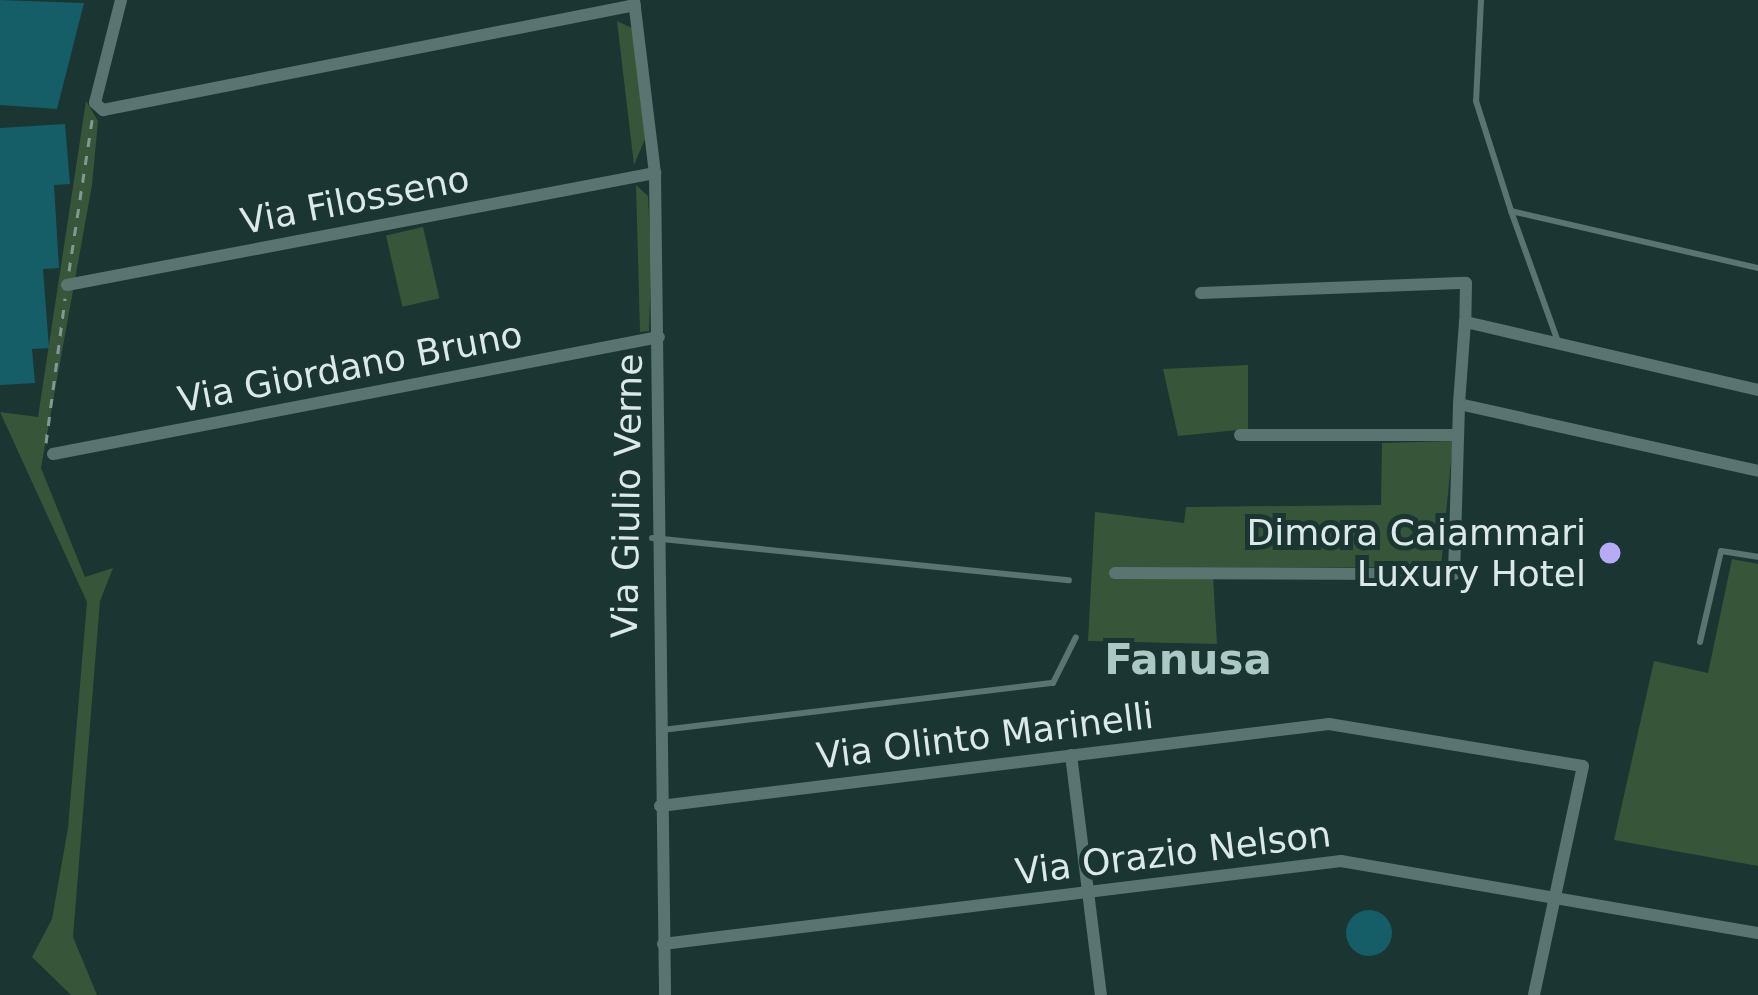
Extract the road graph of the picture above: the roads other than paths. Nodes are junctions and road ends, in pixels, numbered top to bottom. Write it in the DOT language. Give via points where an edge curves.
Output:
graph roads {
  1 [pos="121,0"];
  2 [pos="1481,0"];
  3 [pos="634,3"];
  4 [pos="655,173"];
  5 [pos="1511,212"];
  6 [pos="1758,268"];
  7 [pos="67,285"];
  8 [pos="1202,293"];
  9 [pos="1466,322"];
  10 [pos="659,338"];
  11 [pos="1559,344"];
  12 [pos="1758,390"];
  13 [pos="1460,404"];
  14 [pos="1240,435"];
  15 [pos="1458,435"];
  16 [pos="53,454"];
  17 [pos="1758,471"];
  18 [pos="652,538"];
  19 [pos="1758,557"];
  20 [pos="1114,574"];
  21 [pos="1069,580"];
  22 [pos="1076,637"];
  23 [pos="1700,642"];
  24 [pos="659,730"];
  25 [pos="1071,755"];
  26 [pos="660,806"];
  27 [pos="1088,892"];
  28 [pos="1556,898"];
  29 [pos="1758,933"];
  30 [pos="663,944"];
  31 [pos="664,995"];
  32 [pos="1101,995"];
  33 [pos="1534,995"];
  1 -- 3 [label="street" via="95,103"];
  2 -- 5 [label="lane" via="1476,101"];
  3 -- 4 [label="street, Via Giulio Verne"];
  4 -- 7 [label="street, Via Filosseno"];
  4 -- 10 [label="street, Via Giulio Verne"];
  5 -- 6 [label="lane"];
  5 -- 11 [label="lane"];
  8 -- 9 [label="street" via="1466,283"];
  9 -- 11 [label="street"];
  9 -- 13 [label="street"];
  10 -- 16 [label="street, Via Giordano Bruno"];
  10 -- 18 [label="street, Via Giulio Verne"];
  11 -- 12 [label="street"];
  13 -- 15 [label="street"];
  13 -- 17 [label="street"];
  14 -- 15 [label="street"];
  15 -- 20 [label="street" via="1454,574"];
  18 -- 21 [label="lane"];
  18 -- 24 [label="street, Via Giulio Verne"];
  19 -- 23 [label="lane" via="1721,550"];
  22 -- 24 [label="lane" via="1052,683"];
  24 -- 26 [label="street, Via Giulio Verne"];
  25 -- 26 [label="street, Via Olinto Marinelli"];
  25 -- 27 [label="street"];
  25 -- 28 [label="street, Via Olinto Marinelli" via="1329,724 1583,766"];
  26 -- 30 [label="street, Via Giulio Verne"];
  27 -- 28 [label="street, Via Orazio Nelson" via="1341,861"];
  27 -- 30 [label="street, Via Orazio Nelson"];
  27 -- 32 [label="street"];
  28 -- 29 [label="street, Via Orazio Nelson"];
  28 -- 33 [label="street, Via Olinto Marinelli"];
  30 -- 31 [label="street, Via Giulio Verne"];
}
